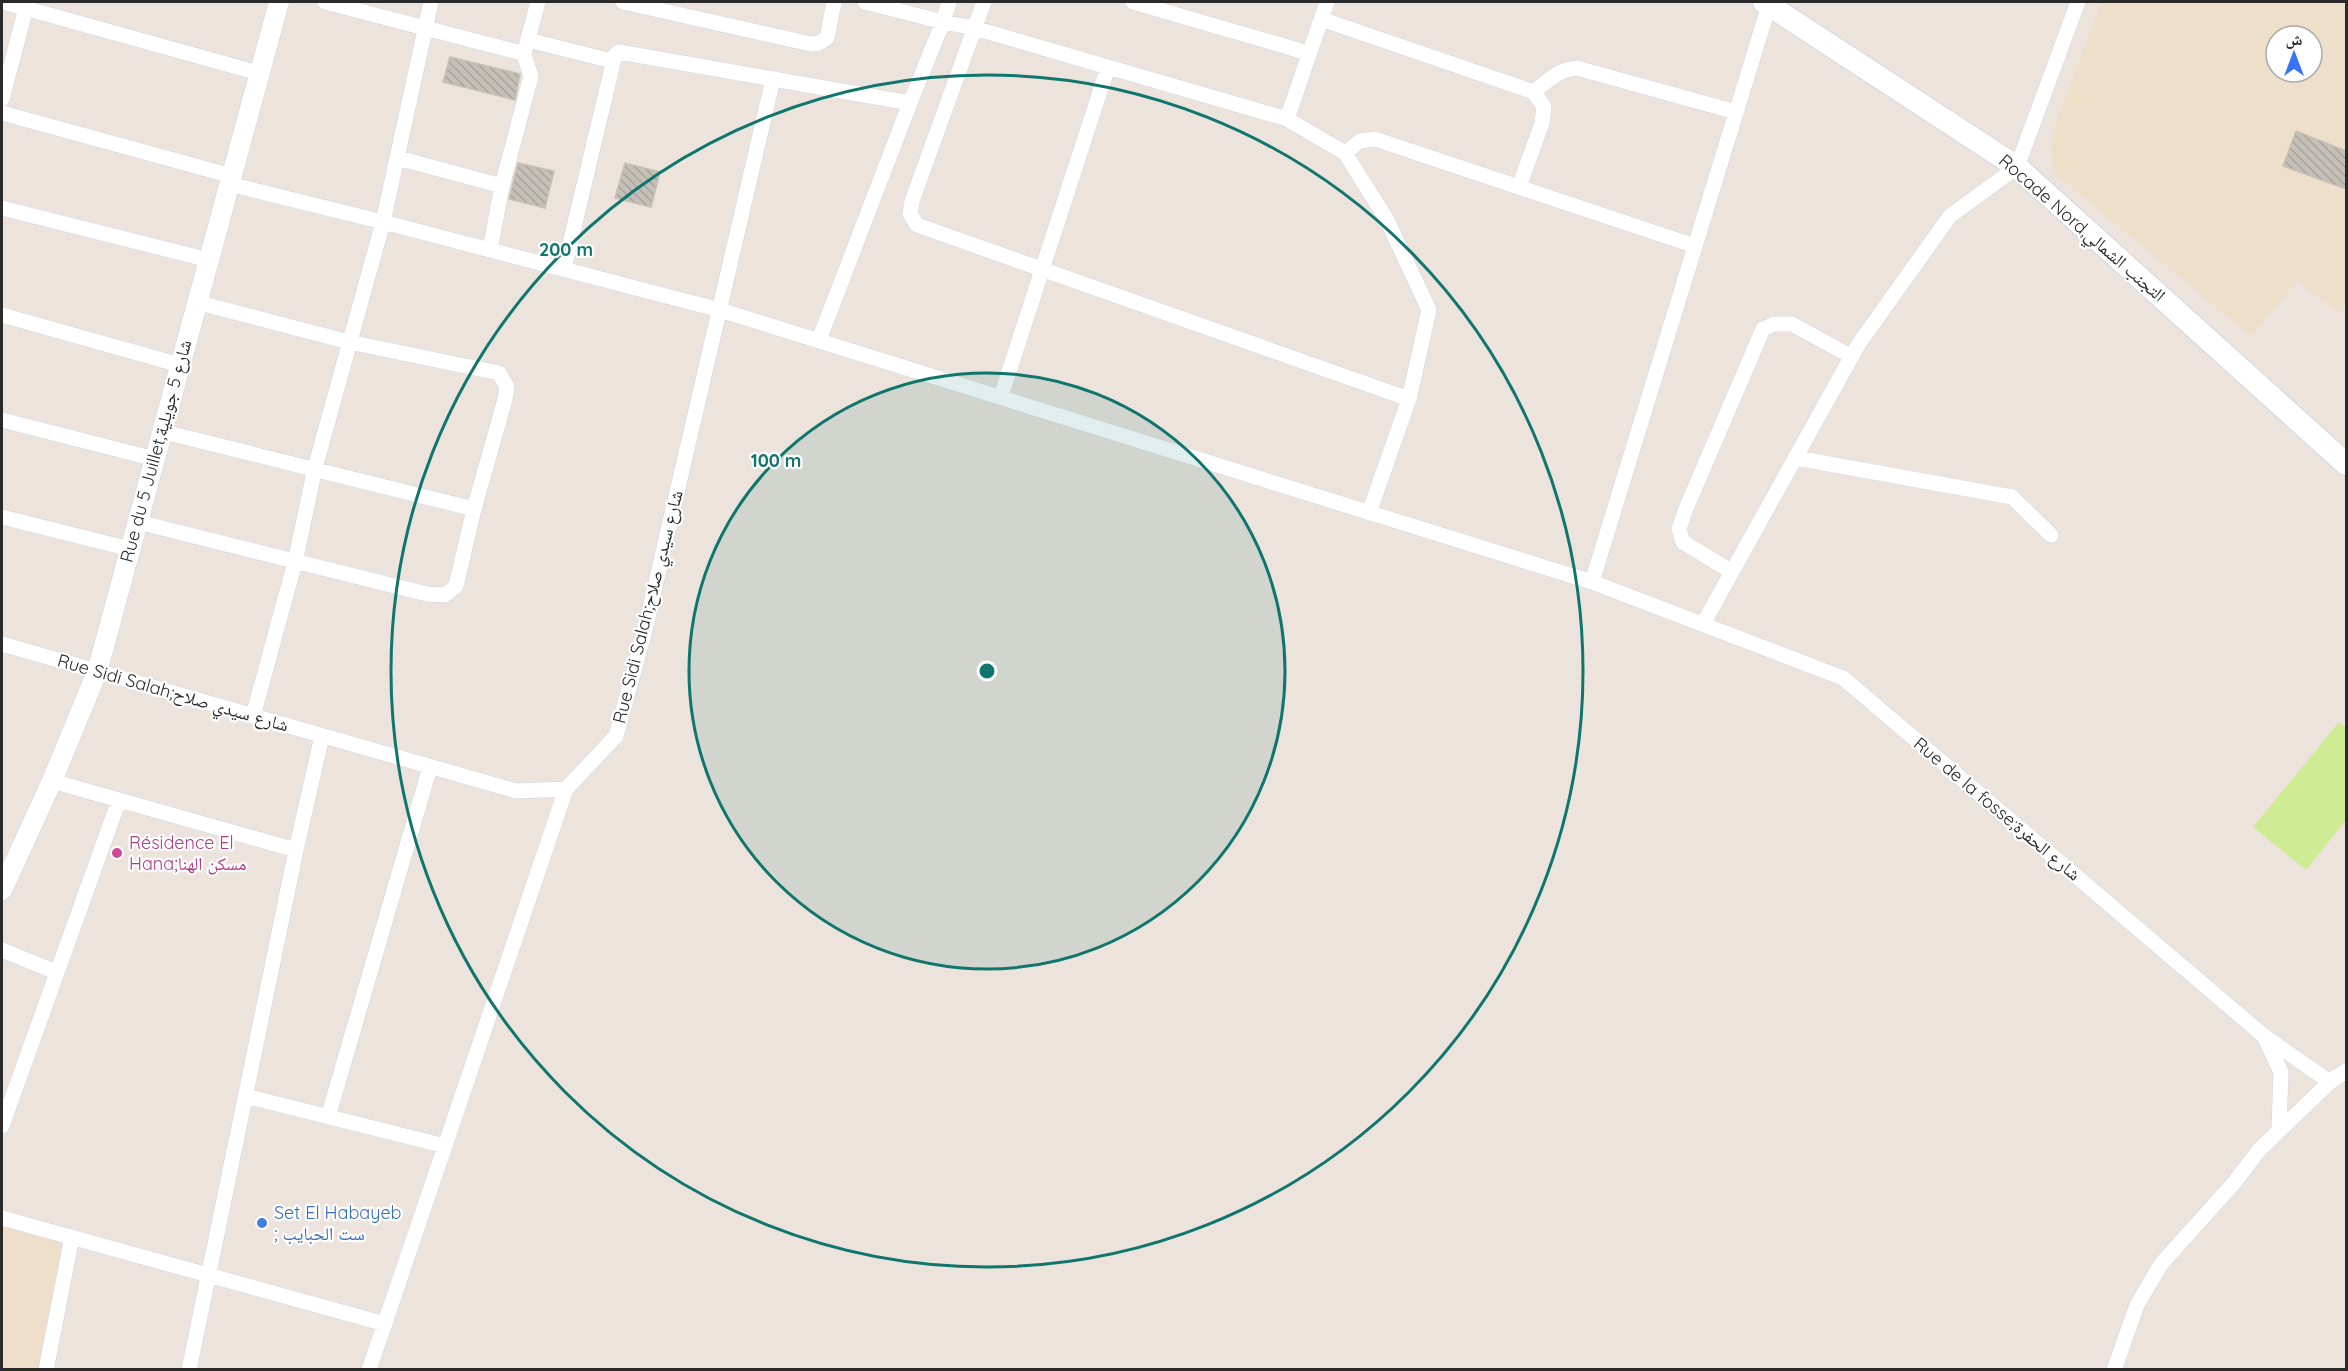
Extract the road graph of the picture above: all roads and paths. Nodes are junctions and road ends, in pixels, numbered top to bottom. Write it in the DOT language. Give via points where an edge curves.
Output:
graph roads {
  1 [pos="3,2"];
  2 [pos="279,2"];
  3 [pos="325,2"];
  4 [pos="431,2"];
  5 [pos="538,2"];
  6 [pos="622,2"];
  7 [pos="834,2"];
  8 [pos="866,2"];
  9 [pos="949,2"];
  10 [pos="984,2"];
  11 [pos="1133,2"];
  12 [pos="1327,2"];
  13 [pos="1768,2"];
  14 [pos="2078,2"];
  15 [pos="26,8"];
  16 [pos="1321,19"];
  17 [pos="943,22"];
  18 [pos="426,28"];
  19 [pos="974,28"];
  20 [pos="525,46"];
  21 [pos="1308,53"];
  22 [pos="612,61"];
  23 [pos="1108,67"];
  24 [pos="259,73"];
  25 [pos="773,79"];
  26 [pos="1534,92"];
  27 [pos="2,99"];
  28 [pos="910,103"];
  29 [pos="1736,112"];
  30 [pos="2,113"];
  31 [pos="1287,119"];
  32 [pos="1345,153"];
  33 [pos="398,158"];
  34 [pos="2017,167"];
  35 [pos="230,180"];
  36 [pos="502,186"];
  37 [pos="1519,187"];
  38 [pos="2,208"];
  39 [pos="383,222"];
  40 [pos="1695,246"];
  41 [pos="490,250"];
  42 [pos="208,260"];
  43 [pos="1042,268"];
  44 [pos="564,269"];
  45 [pos="196,302"];
  46 [pos="720,310"];
  47 [pos="2,315"];
  48 [pos="819,340"];
  49 [pos="349,342"];
  50 [pos="1852,357"];
  51 [pos="180,365"];
  52 [pos="1001,396"];
  53 [pos="1408,399"];
  54 [pos="2,420"];
  55 [pos="164,432"];
  56 [pos="1796,458"];
  57 [pos="155,459"];
  58 [pos="2346,465"];
  59 [pos="315,468"];
  60 [pos="474,509"];
  61 [pos="1369,513"];
  62 [pos="2,517"];
  63 [pos="138,522"];
  64 [pos="2051,535"];
  65 [pos="130,549"];
  66 [pos="295,562"];
  67 [pos="1732,572"];
  68 [pos="1592,582"];
  69 [pos="1703,624"];
  70 [pos="2,644"];
  71 [pos="97,672"];
  72 [pos="253,716"];
  73 [pos="322,736"];
  74 [pos="430,767"];
  75 [pos="52,781"];
  76 [pos="566,789"];
  77 [pos="119,800"];
  78 [pos="296,850"];
  79 [pos="2,890"];
  80 [pos="2,950"];
  81 [pos="56,972"];
  82 [pos="2264,1036"];
  83 [pos="2341,1074"];
  84 [pos="245,1096"];
  85 [pos="328,1117"];
  86 [pos="2,1126"];
  87 [pos="2279,1130"];
  88 [pos="445,1146"];
  89 [pos="2,1218"];
  90 [pos="72,1237"];
  91 [pos="207,1275"];
  92 [pos="385,1324"];
  93 [pos="46,1370"];
  94 [pos="189,1370"];
  95 [pos="369,1370"];
  96 [pos="2114,1370"];
  1 -- 15 [label="street"];
  2 -- 24 [label="street, Rue du 5 Juillet,شارع 5 جويلية"];
  3 -- 18 [label="street"];
  4 -- 18 [label="street"];
  5 -- 20 [label="street"];
  6 -- 7 [label="street" via="811,44 827,38"];
  8 -- 17 [label="street"];
  9 -- 17 [label="street"];
  10 -- 19 [label="street"];
  11 -- 21 [label="street"];
  12 -- 16 [label="street"];
  13 -- 29 [label="street"];
  13 -- 34 [label="main road, Rocade Nord,التجنب الشمالي"];
  14 -- 34 [label="street"];
  15 -- 24 [label="street"];
  15 -- 27 [label="street"];
  16 -- 21 [label="street"];
  16 -- 26 [label="street"];
  17 -- 19 [label="street"];
  17 -- 28 [label="street"];
  18 -- 20 [label="street"];
  18 -- 33 [label="street"];
  19 -- 23 [label="street"];
  19 -- 43 [label="street" via="910,214 917,225"];
  20 -- 22 [label="street"];
  20 -- 36 [label="street" via="531,76"];
  21 -- 31 [label="street"];
  22 -- 25 [label="street" via="620,52"];
  22 -- 44 [label="street"];
  23 -- 31 [label="street"];
  23 -- 43 [label="street"];
  24 -- 35 [label="street, Rue du 5 Juillet,شارع 5 جويلية"];
  25 -- 28 [label="street"];
  25 -- 46 [label="street, Rue Sidi Salah;شارع سيدي صلاح"];
  26 -- 29 [label="street" via="1553,75 1577,68"];
  26 -- 37 [label="street" via="1544,106 1542,123"];
  28 -- 48 [label="street"];
  29 -- 40 [label="street"];
  30 -- 35 [label="street, Rue de la fosse;شارع الحفرة"];
  31 -- 32 [label="street"];
  32 -- 37 [label="street" via="1360,141 1375,139"];
  32 -- 53 [label="street" via="1387,220 1429,310"];
  33 -- 36 [label="street"];
  33 -- 39 [label="street"];
  34 -- 50 [label="street" via="1950,216"];
  34 -- 58 [label="main road, Rocade Nord,التجنب الشمالي"];
  35 -- 39 [label="street, Rue de la fosse;شارع الحفرة"];
  35 -- 42 [label="street, Rue du 5 Juillet,شارع 5 جويلية"];
  36 -- 41 [label="street"];
  37 -- 40 [label="street"];
  38 -- 42 [label="street"];
  39 -- 41 [label="street, Rue de la fosse;شارع الحفرة"];
  39 -- 49 [label="street"];
  40 -- 68 [label="street"];
  41 -- 44 [label="street, Rue de la fosse;شارع الحفرة"];
  42 -- 45 [label="street, Rue du 5 Juillet,شارع 5 جويلية"];
  43 -- 52 [label="street"];
  43 -- 53 [label="street"];
  44 -- 46 [label="street, Rue de la fosse;شارع الحفرة"];
  45 -- 49 [label="street"];
  45 -- 51 [label="street, Rue du 5 Juillet,شارع 5 جويلية"];
  46 -- 48 [label="street, Rue de la fosse;شارع الحفرة"];
  46 -- 76 [label="street, Rue Sidi Salah;شارع سيدي صلاح" via="644,634 616,736"];
  47 -- 51 [label="street"];
  48 -- 52 [label="street, Rue de la fosse;شارع الحفرة"];
  49 -- 59 [label="street"];
  49 -- 60 [label="street" via="499,373 507,387 505,399"];
  50 -- 56 [label="street"];
  50 -- 67 [label="street" via="1792,324 1774,324 1763,329 1679,529 1683,542"];
  51 -- 55 [label="street, Rue du 5 Juillet,شارع 5 جويلية"];
  52 -- 61 [label="street, Rue de la fosse;شارع الحفرة"];
  53 -- 61 [label="street"];
  54 -- 57 [label="street"];
  55 -- 57 [label="street, Rue du 5 Juillet,شارع 5 جويلية"];
  55 -- 59 [label="street"];
  56 -- 64 [label="street" via="2012,497"];
  56 -- 67 [label="street"];
  57 -- 63 [label="street, Rue du 5 Juillet,شارع 5 جويلية"];
  59 -- 60 [label="street"];
  59 -- 66 [label="street"];
  60 -- 66 [label="street" via="456,586 445,595"];
  61 -- 68 [label="street, Rue de la fosse;شارع الحفرة"];
  62 -- 65 [label="street"];
  63 -- 65 [label="street, Rue du 5 Juillet,شارع 5 جويلية"];
  63 -- 66 [label="street"];
  65 -- 71 [label="street, Rue du 5 Juillet,شارع 5 جويلية"];
  66 -- 72 [label="street"];
  67 -- 69 [label="street"];
  68 -- 69 [label="street, Rue de la fosse;شارع الحفرة"];
  69 -- 82 [label="street, Rue de la fosse;شارع الحفرة" via="1843,678"];
  70 -- 71 [label="street, Rue Sidi Salah;شارع سيدي صلاح"];
  71 -- 72 [label="street, Rue Sidi Salah;شارع سيدي صلاح"];
  71 -- 75 [label="street, Rue du 5 Juillet,شارع 5 جويلية"];
  72 -- 73 [label="street, Rue Sidi Salah;شارع سيدي صلاح"];
  73 -- 74 [label="street, Rue Sidi Salah;شارع سيدي صلاح"];
  73 -- 78 [label="street"];
  74 -- 76 [label="street, Rue Sidi Salah;شارع سيدي صلاح" via="516,791"];
  74 -- 85 [label="street"];
  75 -- 77 [label="street"];
  75 -- 79 [label="street, Rue du 5 Juillet,شارع 5 جويلية"];
  76 -- 88 [label="street"];
  77 -- 78 [label="street"];
  77 -- 81 [label="street"];
  78 -- 84 [label="street"];
  80 -- 81 [label="street"];
  81 -- 86 [label="street"];
  82 -- 83 [label="street, Rue de la fosse;شارع الحفرة" via="2331,1082"];
  82 -- 87 [label="street, Rue de la fosse;شارع الحفرة" via="2281,1071"];
  83 -- 87 [label="street, Rue de la fosse;شارع الحفرة"];
  84 -- 85 [label="street"];
  84 -- 91 [label="street"];
  85 -- 88 [label="street"];
  87 -- 96 [label="street, Rue de la fosse;شارع الحفرة" via="2162,1264 2137,1305"];
  88 -- 92 [label="street"];
  89 -- 90 [label="street"];
  90 -- 91 [label="street"];
  90 -- 93 [label="street"];
  91 -- 92 [label="street"];
  91 -- 94 [label="street"];
  92 -- 95 [label="street"];
}
